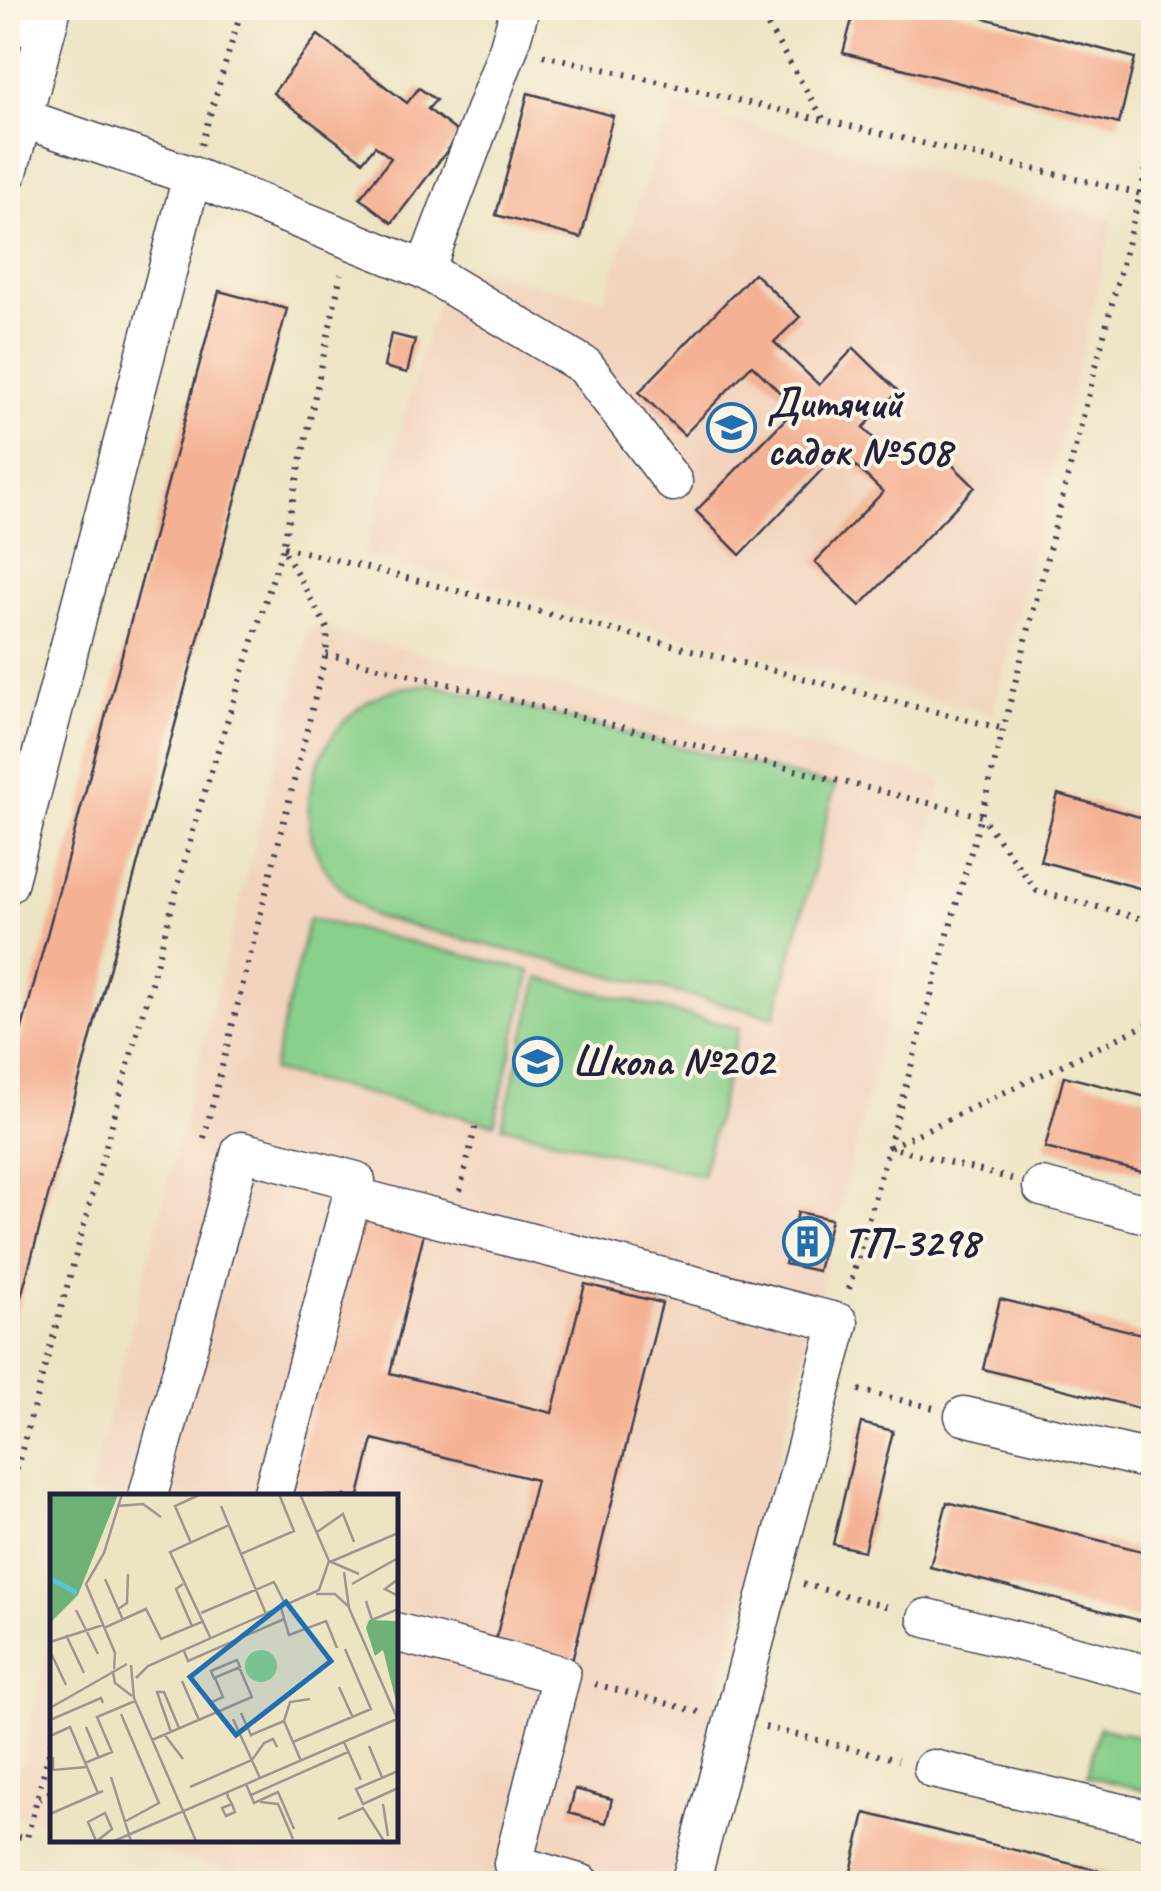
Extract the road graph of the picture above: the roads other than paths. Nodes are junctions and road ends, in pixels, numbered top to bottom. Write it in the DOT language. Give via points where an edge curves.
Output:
graph roads {
  1 [pos="520,8"];
  2 [pos="48,19"];
  3 [pos="8,22"];
  4 [pos="22,118"];
  5 [pos="8,172"];
  6 [pos="192,176"];
  7 [pos="426,270"];
  8 [pos="673,482"];
  9 [pos="8,884"];
  10 [pos="1042,1187"];
  11 [pos="352,1196"];
  12 [pos="1154,1216"];
  13 [pos="964,1416"];
  14 [pos="1154,1461"];
  15 [pos="149,1494"];
  16 [pos="273,1494"];
  17 [pos="927,1618"];
  18 [pos="398,1633"];
  19 [pos="1154,1676"];
  20 [pos="934,1769"];
  21 [pos="1154,1822"];
  22 [pos="582,1884"];
  23 [pos="690,1884"];
  1 -- 7 [label="street"];
  2 -- 3 [label="street"];
  2 -- 4 [label="street"];
  4 -- 5 [label="street"];
  4 -- 6 [label="street"];
  6 -- 7 [label="street"];
  6 -- 9 [label="street"];
  7 -- 8 [label="street" via="585,366"];
  10 -- 12 [label="street"];
  11 -- 15 [label="street" via="356,1182 241,1151"];
  11 -- 16 [label="street"];
  11 -- 23 [label="street" via="839,1324"];
  13 -- 14 [label="street"];
  17 -- 19 [label="street"];
  18 -- 22 [label="street" via="561,1675 513,1864"];
  20 -- 21 [label="street"];
}
